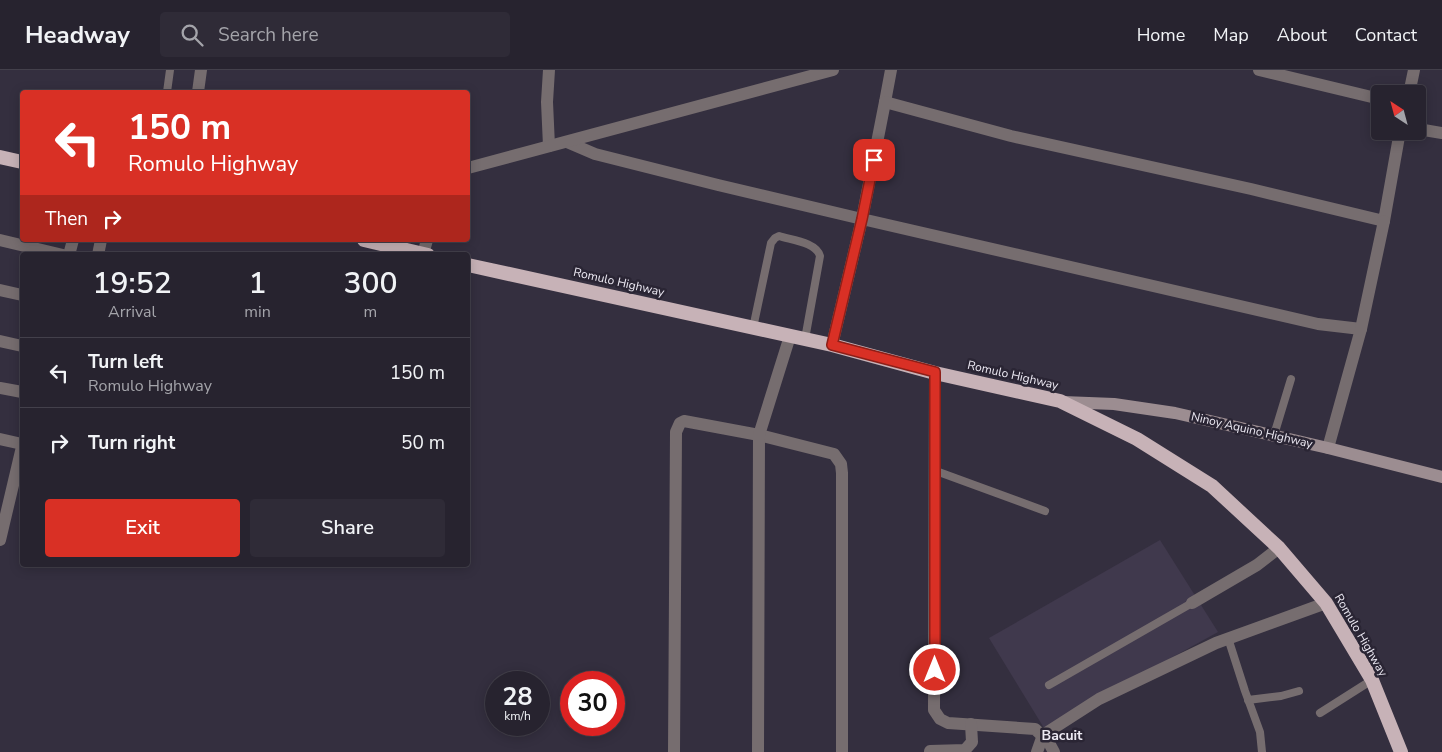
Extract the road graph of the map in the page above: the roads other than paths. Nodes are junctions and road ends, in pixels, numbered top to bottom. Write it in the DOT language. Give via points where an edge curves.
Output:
graph roads {
  1 [pos="170,70"];
  2 [pos="201,70"];
  3 [pos="549,70"];
  4 [pos="833,70"];
  5 [pos="891,70"];
  6 [pos="1259,70"];
  7 [pos="1414,70"];
  8 [pos="806,73"];
  9 [pos="1411,85"];
  10 [pos="167,90"];
  11 [pos="198,90"];
  12 [pos="1371,97"];
  13 [pos="885,102"];
  14 [pos="1426,130"];
  15 [pos="1442,133"];
  16 [pos="1398,140"];
  17 [pos="567,142"];
  18 [pos="549,146"];
  19 [pos="0,156"];
  20 [pos="20,161"];
  21 [pos="470,167"];
  22 [pos="862,219"];
  23 [pos="1384,221"];
  24 [pos="0,240"];
  25 [pos="373,242"];
  26 [pos="50,252"];
  27 [pos="416,252"];
  28 [pos="470,265"];
  29 [pos="0,290"];
  30 [pos="20,295"];
  31 [pos="753,328"];
  32 [pos="1361,329"];
  33 [pos="790,336"];
  34 [pos="805,339"];
  35 [pos="0,341"];
  36 [pos="832,345"];
  37 [pos="20,346"];
  38 [pos="935,372"];
  39 [pos="1291,379"];
  40 [pos="0,388"];
  41 [pos="20,392"];
  42 [pos="1060,401"];
  43 [pos="759,435"];
  44 [pos="1274,435"];
  45 [pos="0,439"];
  46 [pos="20,445"];
  47 [pos="1328,448"];
  48 [pos="20,452"];
  49 [pos="936,471"];
  50 [pos="1442,477"];
  51 [pos="6,490"];
  52 [pos="1045,511"];
  53 [pos="0,537"];
  54 [pos="1279,548"];
  55 [pos="1192,603"];
  56 [pos="1326,603"];
  57 [pos="1228,638"];
  58 [pos="1372,680"];
  59 [pos="1049,685"];
  60 [pos="1299,691"];
  61 [pos="1248,700"];
  62 [pos="1320,713"];
  63 [pos="971,724"];
  64 [pos="1043,734"];
  65 [pos="930,751"];
  66 [pos="674,752"];
  67 [pos="758,752"];
  68 [pos="842,752"];
  69 [pos="1037,752"];
  70 [pos="1054,752"];
  71 [pos="1262,752"];
  72 [pos="1401,752"];
  1 -- 10 [label="lane"];
  2 -- 11 [label="street"];
  3 -- 18 [label="street"];
  4 -- 8 [label="street"];
  5 -- 13 [label="street"];
  6 -- 12 [label="street"];
  7 -- 9 [label="street"];
  8 -- 17 [label="street"];
  13 -- 22 [label="street"];
  13 -- 23 [label="street" via="1011,136 1242,186"];
  14 -- 15 [label="street"];
  16 -- 23 [label="street"];
  17 -- 18 [label="street"];
  17 -- 22 [label="street" via="605,156"];
  18 -- 21 [label="street"];
  19 -- 20 [label="highway"];
  22 -- 32 [label="street" via="1318,324"];
  22 -- 36 [label="street"];
  23 -- 32 [label="street"];
  24 -- 26 [label="street"];
  25 -- 27 [label="highway"];
  28 -- 31 [label="highway, Romulo Highway"];
  29 -- 30 [label="street"];
  31 -- 33 [label="highway, Romulo Highway"];
  31 -- 34 [label="lane" via="771,243 779,236 812,246 820,256"];
  32 -- 47 [label="street"];
  33 -- 34 [label="highway, Romulo Highway"];
  33 -- 43 [label="street"];
  34 -- 36 [label="highway, Romulo Highway"];
  35 -- 37 [label="street"];
  36 -- 38 [label="highway, Romulo Highway"];
  38 -- 42 [label="highway, Romulo Highway"];
  38 -- 49 [label="street"];
  39 -- 44 [label="lane"];
  40 -- 41 [label="street"];
  42 -- 44 [label="main road, Ninoy Aquino Highway" via="1175,412"];
  42 -- 54 [label="highway, Romulo Highway" via="1137,439 1212,486"];
  43 -- 66 [label="street" via="684,421 676,432"];
  43 -- 67 [label="street"];
  43 -- 68 [label="street" via="834,454 841,464"];
  44 -- 47 [label="main road, Ninoy Aquino Highway"];
  45 -- 46 [label="street"];
  47 -- 50 [label="main road, Ninoy Aquino Highway"];
  48 -- 51 [label="street"];
  49 -- 52 [label="lane"];
  49 -- 63 [label="street" via="934,710 940,719 948,723"];
  51 -- 53 [label="street"];
  54 -- 55 [label="street" via="1257,565"];
  54 -- 56 [label="highway, Romulo Highway"];
  55 -- 59 [label="lane"];
  56 -- 57 [label="street"];
  56 -- 58 [label="highway, Romulo Highway"];
  57 -- 61 [label="lane"];
  57 -- 64 [label="street" via="1099,699"];
  58 -- 62 [label="lane"];
  58 -- 72 [label="highway, Romulo Highway"];
  60 -- 61 [label="lane"];
  61 -- 71 [label="lane" via="1260,732"];
  63 -- 64 [label="street" via="1035,730"];
  63 -- 65 [label="street" via="972,742 965,750"];
  64 -- 69 [label="street"];
  64 -- 70 [label="street"];
}
